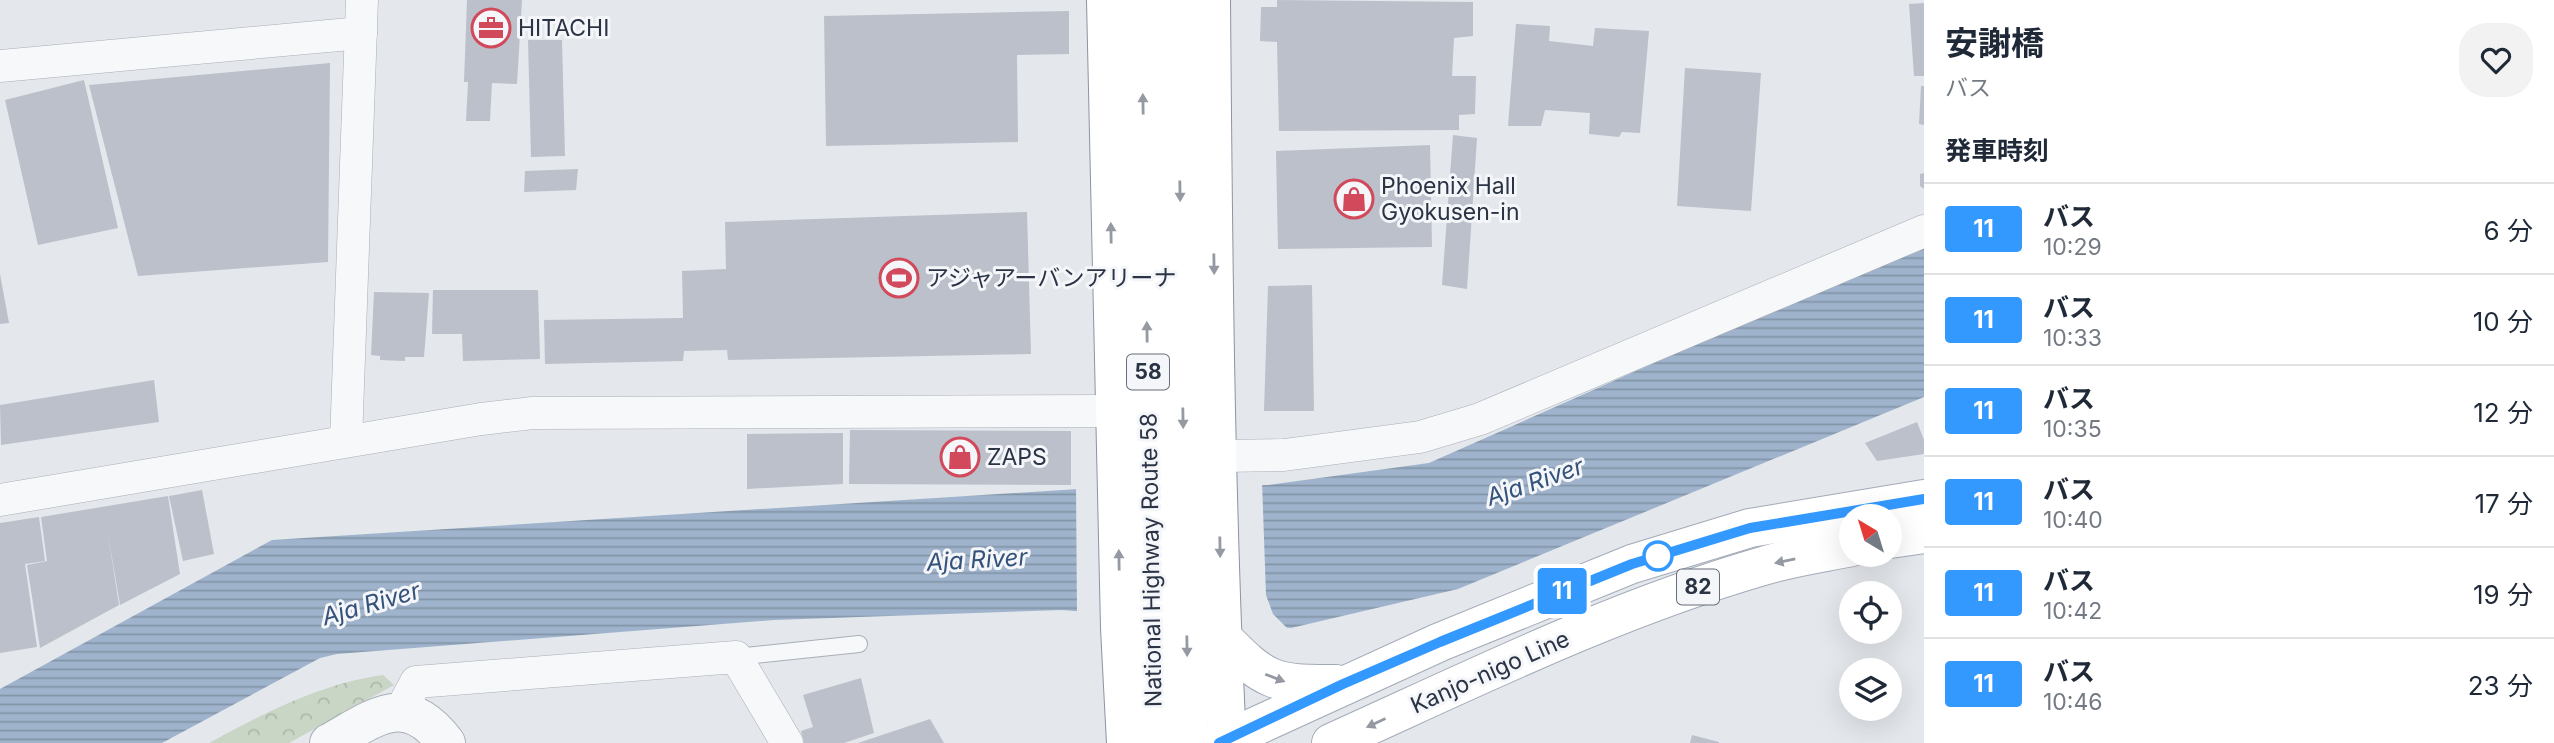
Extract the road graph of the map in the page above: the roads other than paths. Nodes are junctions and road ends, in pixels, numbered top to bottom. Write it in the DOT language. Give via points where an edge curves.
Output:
graph roads {
  1 [pos="362,0"];
  2 [pos="1105,0"];
  3 [pos="1142,0"];
  4 [pos="1177,0"];
  5 [pos="1212,0"];
  6 [pos="361,33"];
  7 [pos="0,66"];
  8 [pos="1924,231"];
  9 [pos="1115,411"];
  10 [pos="346,442"];
  11 [pos="1218,468"];
  12 [pos="1924,499"];
  13 [pos="0,500"];
  14 [pos="1924,534"];
  15 [pos="1902,537"];
  16 [pos="1839,550"];
  17 [pos="1222,634"];
  18 [pos="859,644"];
  19 [pos="736,657"];
  20 [pos="1343,684"];
  21 [pos="400,712"];
  22 [pos="1224,742"];
  23 [pos="329,743"];
  24 [pos="446,743"];
  25 [pos="787,743"];
  26 [pos="1126,743"];
  27 [pos="1153,743"];
  28 [pos="1189,743"];
  29 [pos="1331,743"];
  1 -- 6 [label="street"];
  9 -- 2 [label="main road, 58, one-way"];
  27 -- 3 [label="main road, National Highway Route 58 / 58, one-way"];
  4 -- 28 [label="main road, National Highway Route 58 / 58, one-way"];
  5 -- 11 [label="main road, one-way"];
  6 -- 7 [label="street"];
  6 -- 10 [label="street"];
  8 -- 11 [label="street" via="1480,419 1420,436"];
  9 -- 10 [label="street" via="533,414 481,418"];
  26 -- 9 [label="main road, 58, one-way"];
  10 -- 13 [label="street"];
  11 -- 17 [label="main road, one-way"];
  12 -- 20 [label="main road, Kanjo-nigo Line / 82" via="1750,528 1678,549 1573,587"];
  14 -- 15 [label="main road"];
  16 -- 29 [label="main road, Kanjo-nigo Line / 82, one-way" via="1766,565 1675,594 1460,683"];
  17 -- 20 [label="main road, one-way" via="1268,677 1296,684"];
  17 -- 22 [label="main road"];
  18 -- 19 [label="lane"];
  19 -- 21 [label="street" via="416,682"];
  19 -- 25 [label="street"];
  20 -- 22 [label="main road, Kanjo-nigo Line / 82"];
  21 -- 23 [label="street"];
  21 -- 24 [label="street" via="426,721"];
}
